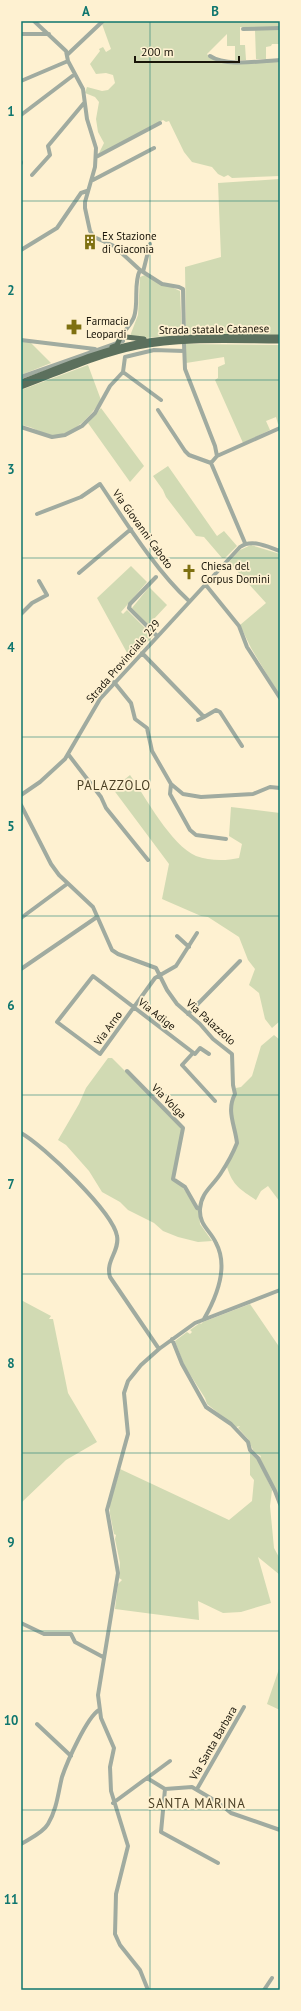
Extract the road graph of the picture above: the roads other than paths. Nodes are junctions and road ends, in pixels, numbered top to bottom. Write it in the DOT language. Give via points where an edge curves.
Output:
graph roads {
  1 [pos="34,21"];
  2 [pos="103,21"];
  3 [pos="243,28"];
  4 [pos="280,28"];
  5 [pos="21,34"];
  6 [pos="50,34"];
  7 [pos="67,55"];
  8 [pos="210,56"];
  9 [pos="280,60"];
  10 [pos="68,61"];
  11 [pos="74,74"];
  12 [pos="21,82"];
  13 [pos="84,103"];
  14 [pos="21,115"];
  15 [pos="160,123"];
  16 [pos="154,148"];
  17 [pos="96,157"];
  18 [pos="32,176"];
  19 [pos="93,180"];
  20 [pos="87,191"];
  21 [pos="150,244"];
  22 [pos="21,250"];
  23 [pos="142,271"];
  24 [pos="184,334"];
  25 [pos="280,337"];
  26 [pos="168,338"];
  27 [pos="21,340"];
  28 [pos="122,340"];
  29 [pos="280,341"];
  30 [pos="184,344"];
  31 [pos="95,349"];
  32 [pos="184,351"];
  33 [pos="123,372"];
  34 [pos="21,377"];
  35 [pos="21,382"];
  36 [pos="21,387"];
  37 [pos="161,400"];
  38 [pos="158,410"];
  39 [pos="21,427"];
  40 [pos="280,428"];
  41 [pos="217,456"];
  42 [pos="211,463"];
  43 [pos="37,514"];
  44 [pos="131,529"];
  45 [pos="245,543"];
  46 [pos="280,551"];
  47 [pos="79,573"];
  48 [pos="156,576"];
  49 [pos="39,582"];
  50 [pos="205,584"];
  51 [pos="189,601"];
  52 [pos="21,614"];
  53 [pos="157,636"];
  54 [pos="142,653"];
  55 [pos="114,682"];
  56 [pos="280,698"];
  57 [pos="204,717"];
  58 [pos="198,720"];
  59 [pos="242,746"];
  60 [pos="68,754"];
  61 [pos="171,784"];
  62 [pos="280,788"];
  63 [pos="21,794"];
  64 [pos="21,805"];
  65 [pos="226,839"];
  66 [pos="148,860"];
  67 [pos="67,884"];
  68 [pos="97,917"];
  69 [pos="21,918"];
  70 [pos="197,933"];
  71 [pos="177,936"];
  72 [pos="189,947"];
  73 [pos="240,961"];
  74 [pos="21,969"];
  75 [pos="160,974"];
  76 [pos="134,1007"];
  77 [pos="188,1014"];
  78 [pos="193,1053"];
  79 [pos="100,1054"];
  80 [pos="209,1054"];
  81 [pos="127,1072"];
  82 [pos="215,1101"];
  83 [pos="21,1133"];
  84 [pos="200,1209"];
  85 [pos="279,1291"];
  86 [pos="204,1319"];
  87 [pos="172,1339"];
  88 [pos="159,1349"];
  89 [pos="280,1504"];
  90 [pos="21,1623"];
  91 [pos="103,1657"];
  92 [pos="244,1707"];
  93 [pos="99,1710"];
  94 [pos="37,1724"];
  95 [pos="71,1756"];
  96 [pos="170,1761"];
  97 [pos="147,1778"];
  98 [pos="197,1788"];
  99 [pos="165,1789"];
  100 [pos="113,1802"];
  101 [pos="280,1830"];
  102 [pos="21,1844"];
  103 [pos="218,1863"];
  104 [pos="272,1978"];
  105 [pos="148,1990"];
  106 [pos="264,1990"];
  1 -- 6 [label="street"];
  2 -- 7 [label="street"];
  3 -- 4 [label="street"];
  5 -- 6 [label="street"];
  6 -- 7 [label="street" via="66,50"];
  7 -- 10 [label="street"];
  8 -- 9 [label="street" via="227,62"];
  10 -- 11 [label="street"];
  10 -- 12 [label="street"];
  11 -- 13 [label="street" via="83,89"];
  11 -- 14 [label="street"];
  13 -- 17 [label="street"];
  13 -- 18 [label="street" via="48,146 50,155"];
  15 -- 17 [label="street"];
  16 -- 19 [label="street"];
  17 -- 19 [label="street"];
  19 -- 20 [label="street"];
  20 -- 22 [label="street" via="81,193 57,228"];
  20 -- 23 [label="street" via="85,208 93,236 114,246"];
  21 -- 23 [label="street"];
  23 -- 24 [label="street" via="162,284 183,289"];
  23 -- 28 [label="street" via="138,276 134,319"];
  25 -- 26 [label="main road, Strada statale Catanese"];
  26 -- 28 [label="main road, Strada statale Catanese"];
  26 -- 28 [label="main road"];
  27 -- 31 [label="street"];
  28 -- 29 [label="main road, Strada statale Catanese"];
  28 -- 31 [label="street"];
  28 -- 35 [label="main road" via="84,359"];
  28 -- 36 [label="main road"];
  30 -- 32 [label="street"];
  31 -- 34 [label="street"];
  32 -- 33 [label="street" via="154,350 125,357"];
  32 -- 41 [label="street" via="187,375"];
  33 -- 37 [label="street"];
  33 -- 39 [label="street" via="110,386 95,413 73,431 52,437"];
  38 -- 42 [label="street" via="189,455"];
  40 -- 41 [label="street"];
  41 -- 42 [label="street"];
  42 -- 45 [label="street"];
  43 -- 44 [label="street, Via Giovanni Caboto" via="81,497 100,484"];
  44 -- 47 [label="street"];
  44 -- 51 [label="street, Via Giovanni Caboto"];
  45 -- 46 [label="street" via="259,544"];
  45 -- 50 [label="street, Strada Provinciale 229"];
  48 -- 53 [label="street" via="129,608"];
  49 -- 52 [label="street" via="47,595 32,603"];
  50 -- 51 [label="street, Strada Provinciale 229"];
  50 -- 56 [label="street" via="239,626 247,647"];
  51 -- 53 [label="street, Strada Provinciale 229"];
  53 -- 54 [label="street, Strada Provinciale 229"];
  54 -- 55 [label="street, Strada Provinciale 229"];
  54 -- 57 [label="street"];
  55 -- 60 [label="street, Strada Provinciale 229" via="94,706"];
  55 -- 61 [label="street" via="131,703 135,719 147,728 152,751"];
  57 -- 58 [label="street"];
  57 -- 59 [label="street" via="218,711"];
  60 -- 63 [label="street, Strada Provinciale 229" via="40,782"];
  60 -- 66 [label="street" via="101,797 106,808"];
  61 -- 62 [label="street" via="183,794 201,797 252,794 270,787"];
  61 -- 65 [label="street" via="170,794 192,833"];
  64 -- 67 [label="street" via="51,864"];
  67 -- 68 [label="street" via="90,903"];
  67 -- 69 [label="street"];
  68 -- 74 [label="street"];
  68 -- 75 [label="street" via="112,950 152,966"];
  70 -- 72 [label="street"];
  71 -- 72 [label="street"];
  72 -- 75 [label="street" via="176,966"];
  73 -- 77 [label="street"];
  75 -- 76 [label="street, Via Arno"];
  75 -- 77 [label="street, Via Palazzolo" via="170,995"];
  76 -- 78 [label="street, Via Adige"];
  76 -- 79 [label="street, Via Arno"];
  76 -- 79 [label="street, Via Adige" via="93,976 57,1022"];
  77 -- 84 [label="street, Via Palazzolo" via="213,1039 231,1052 235,1091 231,1101 230,1117 236,1143 222,1172 207,1189"];
  78 -- 80 [label="street" via="200,1048"];
  78 -- 82 [label="street" via="182,1065"];
  81 -- 84 [label="street, Via Volga" via="184,1128 173,1179 184,1187"];
  83 -- 88 [label="street" via="36,1143 86,1191 113,1224 118,1243 109,1263 110,1277"];
  84 -- 86 [label="street" via="202,1224 218,1246 221,1271 213,1303"];
  85 -- 86 [label="street"];
  86 -- 87 [label="street"];
  87 -- 88 [label="street"];
  87 -- 89 [label="street" via="182,1364 206,1407 231,1424 248,1442"];
  88 -- 91 [label="street" via="132,1376 124,1393 128,1434 107,1510 118,1573"];
  90 -- 91 [label="street" via="44,1634 70,1633 75,1642"];
  91 -- 93 [label="street"];
  92 -- 98 [label="street, Via Santa Barbara"];
  93 -- 95 [label="street" via="89,1719"];
  93 -- 100 [label="street" via="113,1744 110,1775"];
  94 -- 95 [label="street"];
  95 -- 102 [label="street" via="63,1776 56,1808 48,1824"];
  96 -- 97 [label="street"];
  97 -- 99 [label="street"];
  97 -- 100 [label="street"];
  98 -- 99 [label="street"];
  98 -- 101 [label="street" via="231,1813"];
  99 -- 103 [label="street" via="161,1832"];
  100 -- 105 [label="street" via="128,1846 116,1894 115,1934 140,1970"];
  104 -- 106 [label="street"];
}
